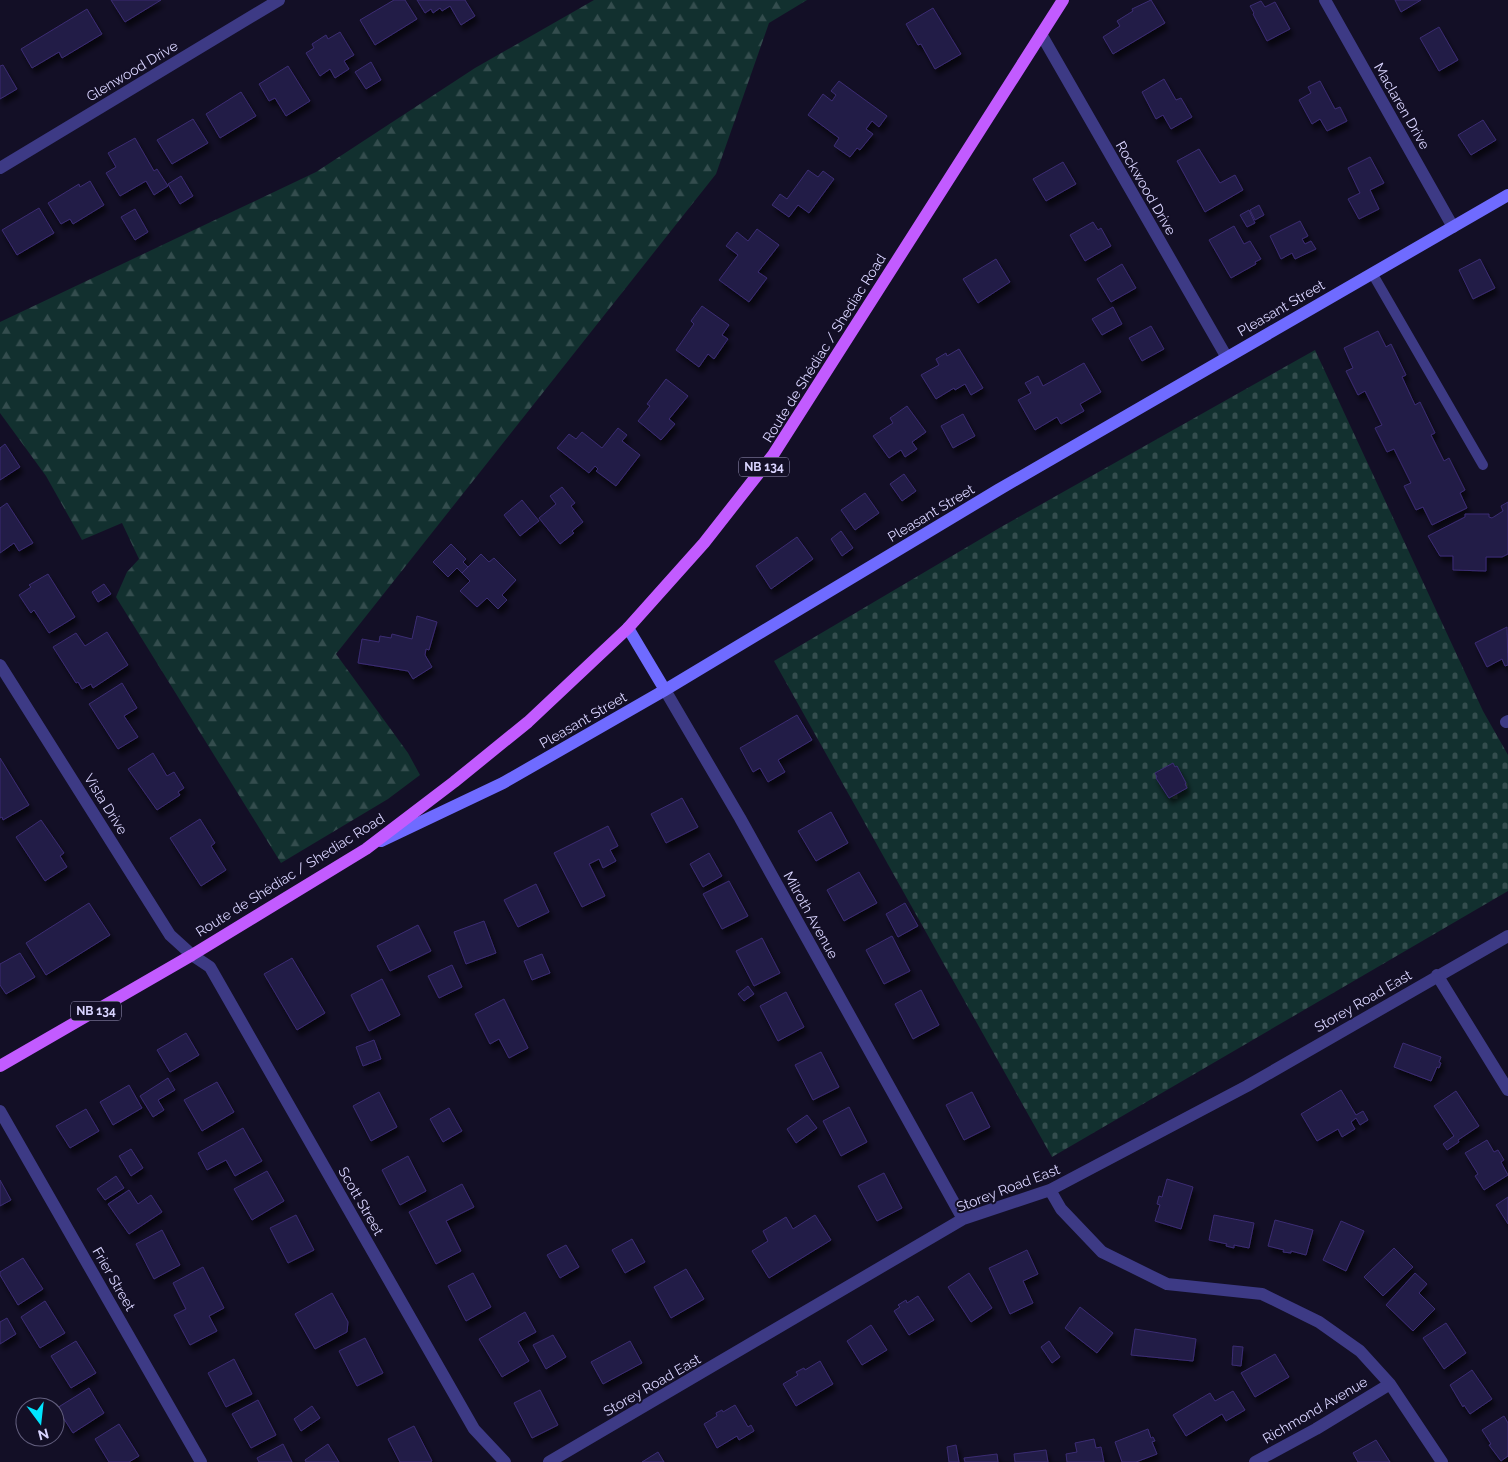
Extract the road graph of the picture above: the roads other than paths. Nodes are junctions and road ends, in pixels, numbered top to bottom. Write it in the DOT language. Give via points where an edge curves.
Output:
graph roads {
  1 [pos="279,0"];
  2 [pos="1063,0"];
  3 [pos="1325,0"];
  4 [pos="1041,34"];
  5 [pos="0,168"];
  6 [pos="1508,194"];
  7 [pos="1453,227"];
  8 [pos="1372,273"];
  9 [pos="1226,356"];
  10 [pos="1483,465"];
  11 [pos="628,628"];
  12 [pos="0,665"];
  13 [pos="665,690"];
  14 [pos="366,849"];
  15 [pos="1508,936"];
  16 [pos="192,955"];
  17 [pos="1437,976"];
  18 [pos="0,1066"];
  19 [pos="1508,1090"];
  20 [pos="0,1111"];
  21 [pos="1050,1190"];
  22 [pos="963,1219"];
  23 [pos="1390,1384"];
  24 [pos="201,1462"];
  25 [pos="504,1462"];
  26 [pos="549,1462"];
  27 [pos="1255,1462"];
  28 [pos="1442,1462"];
  1 -- 5 [label="street, Glenwood Drive"];
  2 -- 4 [label="main road, Route de Shédiac / Shediac Road / NB 134"];
  3 -- 7 [label="street, Maclaren Drive"];
  4 -- 9 [label="street, Rockwood Drive"];
  4 -- 11 [label="main road, Route de Shédiac / Shediac Road / NB 134" via="773,455 704,543"];
  6 -- 7 [label="street, Pleasant Street"];
  7 -- 8 [label="street, Pleasant Street"];
  8 -- 9 [label="street, Pleasant Street"];
  8 -- 10 [label="lane"];
  9 -- 13 [label="street, Pleasant Street"];
  11 -- 13 [label="street, Milroth Avenue"];
  11 -- 14 [label="main road, Route de Shédiac / Shediac Road / NB 134" via="528,722"];
  12 -- 16 [label="street, Vista Drive" via="170,935"];
  13 -- 14 [label="street, Pleasant Street" via="503,783"];
  13 -- 22 [label="street, Milroth Avenue"];
  14 -- 16 [label="main road, Route de Shédiac / Shediac Road / NB 134"];
  15 -- 17 [label="street, Storey Road East"];
  16 -- 18 [label="main road, Route de Shédiac / Shediac Road / NB 134"];
  16 -- 25 [label="street, Scott Street" via="210,967 474,1429"];
  17 -- 19 [label="street"];
  17 -- 21 [label="street, Storey Road East" via="1247,1086"];
  20 -- 24 [label="street, Frier Street"];
  21 -- 22 [label="street, Storey Road East"];
  21 -- 23 [label="street" via="1061,1209 1102,1252 1167,1284 1262,1294 1319,1322 1360,1351"];
  22 -- 26 [label="street, Storey Road East"];
  23 -- 27 [label="street, Richmond Avenue"];
  23 -- 28 [label="street"];
}
